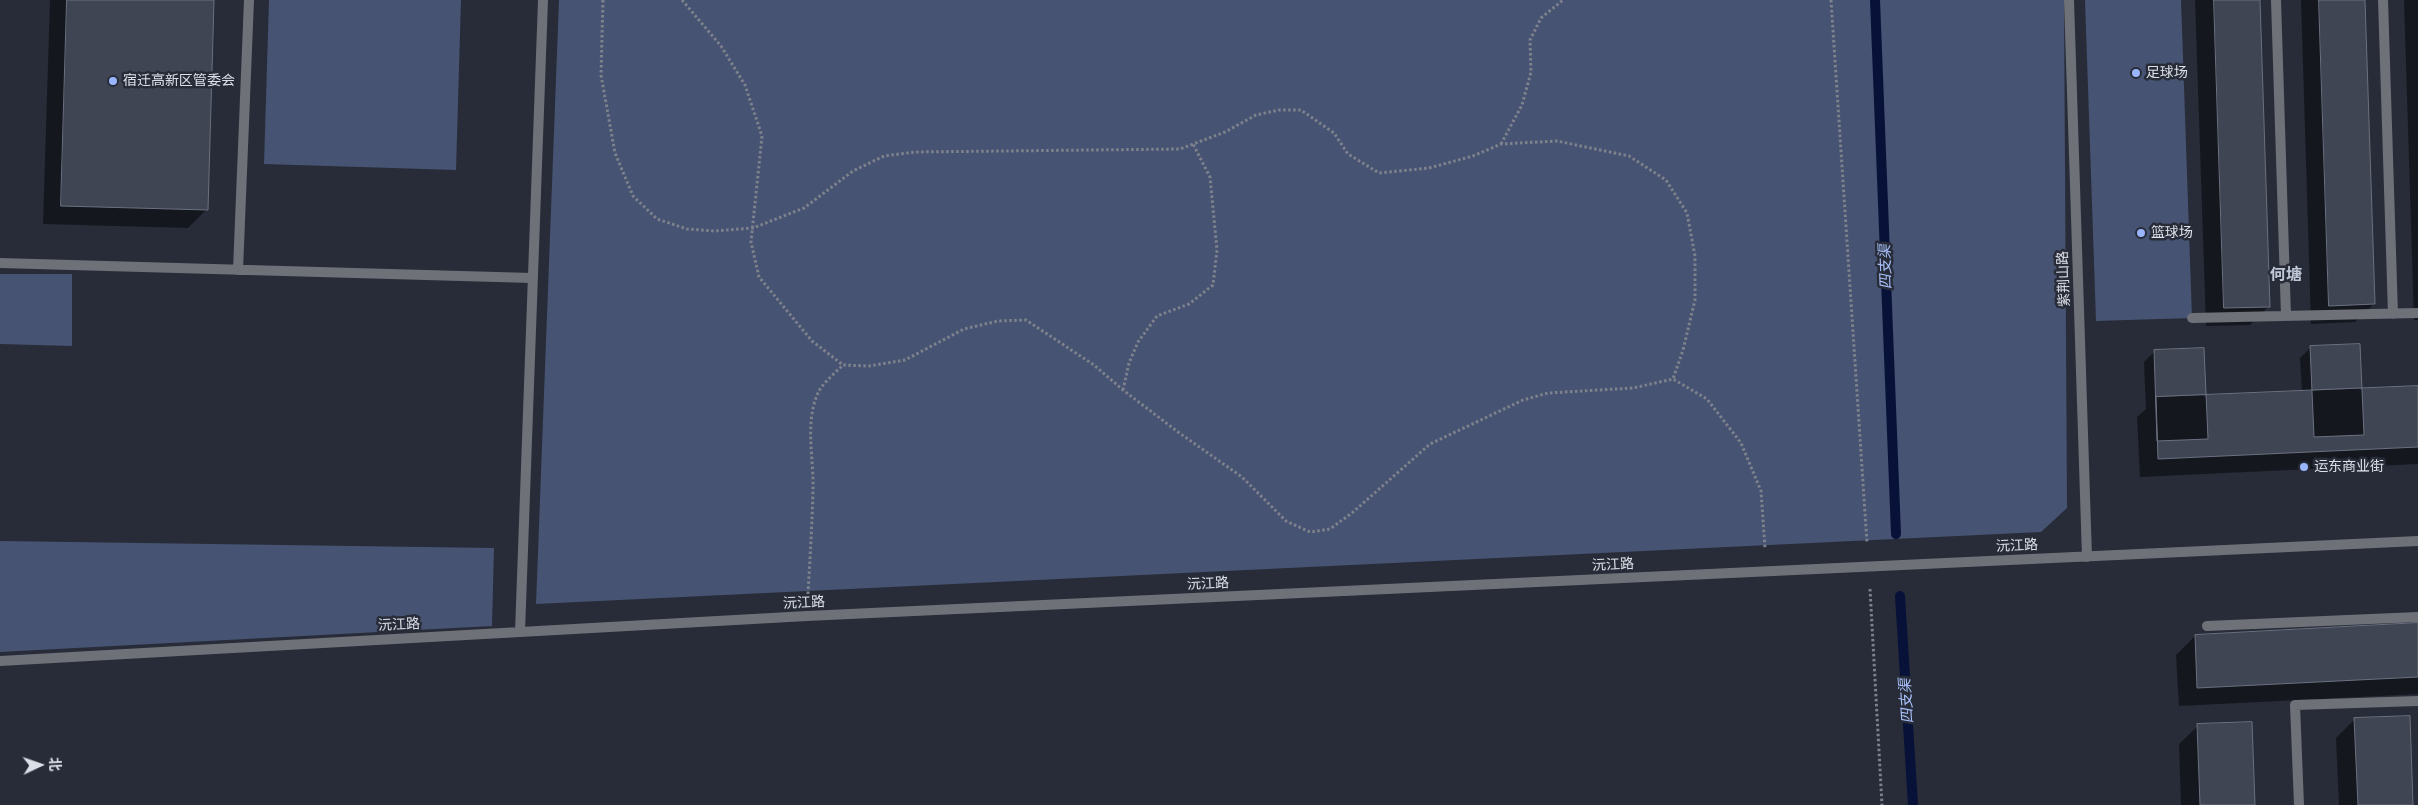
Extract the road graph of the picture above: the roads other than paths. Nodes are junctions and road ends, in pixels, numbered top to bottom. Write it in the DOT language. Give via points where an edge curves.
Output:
graph roads {
  1 [pos="249,0"];
  2 [pos="542,0"];
  3 [pos="2069,0"];
  4 [pos="2276,0"];
  5 [pos="2383,0"];
  6 [pos="0,263"];
  7 [pos="238,270"];
  8 [pos="532,278"];
  9 [pos="2418,313"];
  10 [pos="2393,314"];
  11 [pos="2286,316"];
  12 [pos="2192,318"];
  13 [pos="2418,541"];
  14 [pos="2087,557"];
  15 [pos="2418,616"];
  16 [pos="2207,626"];
  17 [pos="520,632"];
  18 [pos="0,661"];
  19 [pos="2418,701"];
  20 [pos="2299,805"];
  1 -- 7 [label="street"];
  2 -- 8 [label="street"];
  3 -- 14 [label="street, 紫荆山路"];
  4 -- 11 [label="street"];
  5 -- 10 [label="street"];
  6 -- 7 [label="street"];
  7 -- 8 [label="street"];
  8 -- 17 [label="street"];
  9 -- 10 [label="street"];
  10 -- 11 [label="street"];
  11 -- 12 [label="street"];
  13 -- 14 [label="street, 沅江路"];
  14 -- 17 [label="street, 沅江路"];
  15 -- 16 [label="street"];
  17 -- 18 [label="street, 沅江路"];
  19 -- 20 [label="street" via="2295,705"];
}
